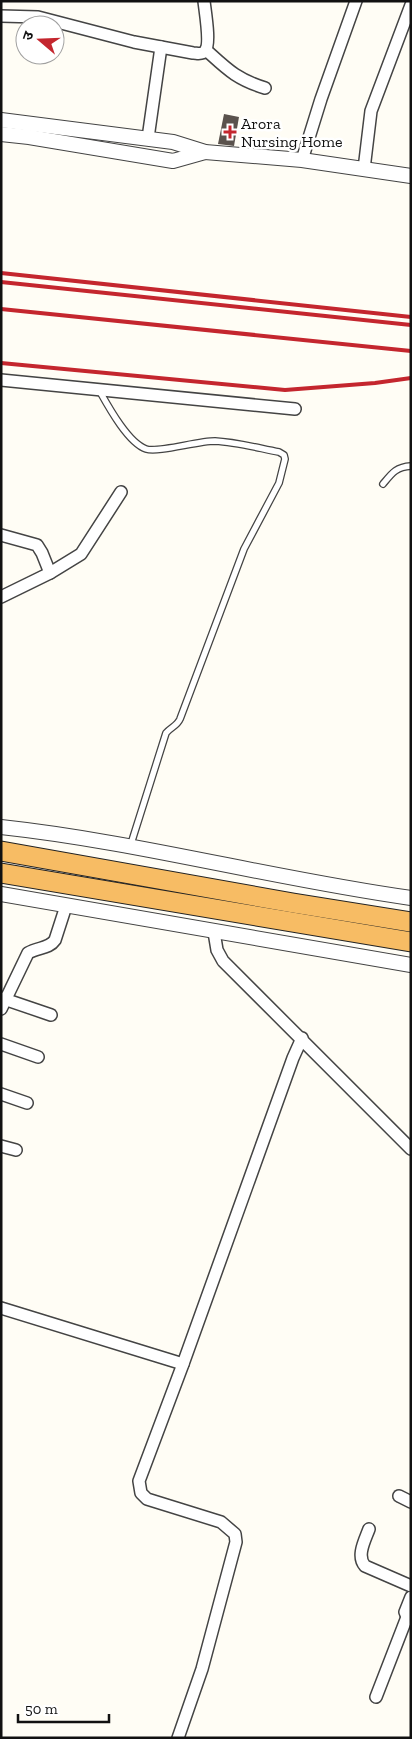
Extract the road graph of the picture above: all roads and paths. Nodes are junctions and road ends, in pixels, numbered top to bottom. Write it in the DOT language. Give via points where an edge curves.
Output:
graph roads {
  1 [pos="204,1"];
  2 [pos="356,1"];
  3 [pos="411,5"];
  4 [pos="1,16"];
  5 [pos="161,47"];
  6 [pos="206,50"];
  7 [pos="265,88"];
  8 [pos="1,120"];
  9 [pos="1,134"];
  10 [pos="148,138"];
  11 [pos="205,152"];
  12 [pos="302,160"];
  13 [pos="364,169"];
  14 [pos="411,176"];
  15 [pos="1,380"];
  16 [pos="99,390"];
  17 [pos="295,409"];
  18 [pos="411,466"];
  19 [pos="383,484"];
  20 [pos="121,492"];
  21 [pos="1,536"];
  22 [pos="50,573"];
  23 [pos="1,597"];
  24 [pos="1,827"];
  25 [pos="130,846"];
  26 [pos="1,851"];
  27 [pos="1,873"];
  28 [pos="1,894"];
  29 [pos="411,898"];
  30 [pos="66,906"];
  31 [pos="411,922"];
  32 [pos="214,932"];
  33 [pos="411,942"];
  34 [pos="411,965"];
  35 [pos="3,1002"];
  36 [pos="51,1015"];
  37 [pos="302,1038"];
  38 [pos="1,1044"];
  39 [pos="38,1057"];
  40 [pos="1,1094"];
  41 [pos="28,1103"];
  42 [pos="1,1146"];
  43 [pos="411,1148"];
  44 [pos="16,1150"];
  45 [pos="1,1308"];
  46 [pos="183,1364"];
  47 [pos="399,1496"];
  48 [pos="411,1502"];
  49 [pos="369,1529"];
  50 [pos="411,1586"];
  51 [pos="411,1597"];
  52 [pos="409,1618"];
  53 [pos="376,1697"];
  54 [pos="178,1738"];
  1 -- 6 [label="street"];
  2 -- 12 [label="street"];
  3 -- 13 [label="street" via="372,111"];
  4 -- 5 [label="street" via="38,17"];
  5 -- 6 [label="street" via="193,54 202,54"];
  5 -- 10 [label="street"];
  6 -- 7 [label="street" via="241,79"];
  8 -- 10 [label="street"];
  9 -- 11 [label="street" via="173,161"];
  10 -- 11 [label="street"];
  11 -- 12 [label="street"];
  12 -- 13 [label="street"];
  13 -- 14 [label="street"];
  15 -- 16 [label="street"];
  16 -- 17 [label="street"];
  16 -- 25 [label="lane" via="124,429 146,449 215,441 279,452 285,458 279,483 244,549 178,724 166,733"];
  18 -- 19 [label="lane" via="394,470"];
  20 -- 22 [label="street" via="80,554"];
  21 -- 22 [label="street" via="37,545"];
  22 -- 23 [label="street"];
  24 -- 25 [label="street"];
  25 -- 29 [label="street"];
  26 -- 31 [label="highway"];
  27 -- 33 [label="highway"];
  28 -- 30 [label="street"];
  30 -- 32 [label="street"];
  30 -- 35 [label="street" via="55,940 28,953"];
  32 -- 34 [label="street"];
  32 -- 37 [label="street" via="223,961"];
  35 -- 36 [label="street"];
  37 -- 43 [label="street"];
  37 -- 46 [label="street" via="292,1058"];
  38 -- 39 [label="street"];
  40 -- 41 [label="street"];
  42 -- 44 [label="street"];
  45 -- 46 [label="street"];
  46 -- 54 [label="street" via="139,1481 140,1493 148,1499 220,1522 235,1534 236,1542 202,1669"];
  47 -- 48 [label="street"];
  49 -- 50 [label="street" via="361,1562"];
  51 -- 52 [label="street" via="405,1612"];
  52 -- 53 [label="street"];
}
